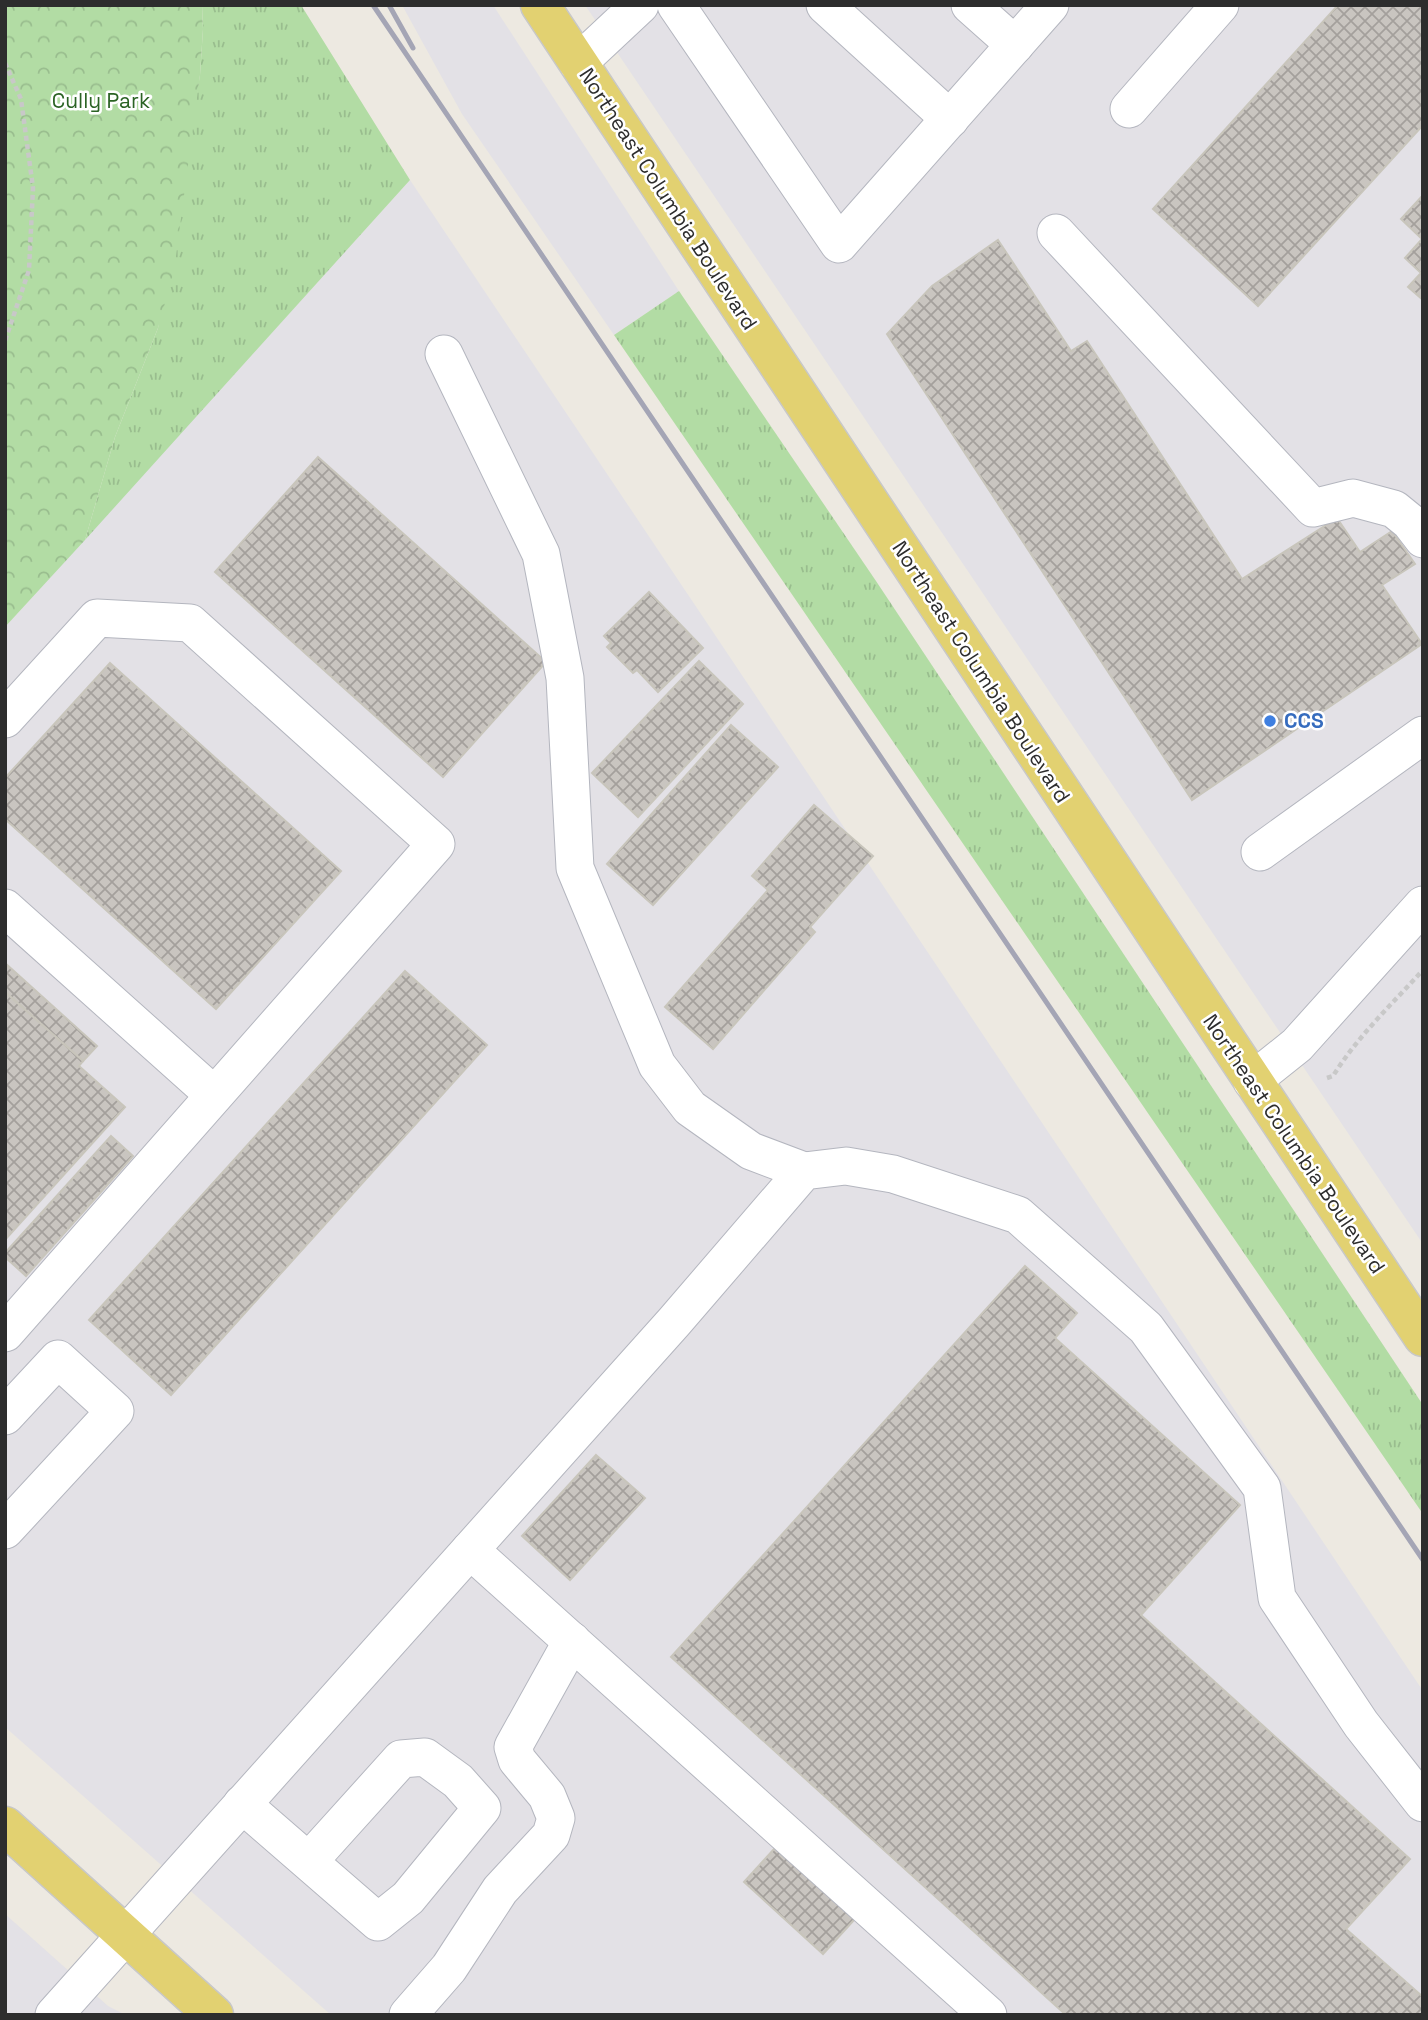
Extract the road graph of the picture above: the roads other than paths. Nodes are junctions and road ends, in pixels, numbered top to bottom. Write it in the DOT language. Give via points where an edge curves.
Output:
graph roads {
  1 [pos="540,5"];
  2 [pos="640,5"];
  3 [pos="676,5"];
  4 [pos="825,5"];
  5 [pos="970,5"];
  6 [pos="1050,5"];
  7 [pos="1220,5"];
  8 [pos="1015,45"];
  9 [pos="578,63"];
  10 [pos="1129,109"];
  11 [pos="950,119"];
  12 [pos="1056,233"];
  13 [pos="444,355"];
  14 [pos="1423,539"];
  15 [pos="5,719"];
  16 [pos="1423,735"];
  17 [pos="1260,852"];
  18 [pos="1423,905"];
  19 [pos="5,908"];
  20 [pos="1252,1082"];
  21 [pos="214,1095"];
  22 [pos="804,1171"];
  23 [pos="5,1333"];
  24 [pos="1423,1337"];
  25 [pos="5,1416"];
  26 [pos="5,1531"];
  27 [pos="470,1550"];
  28 [pos="572,1641"];
  29 [pos="1423,1803"];
  30 [pos="242,1804"];
  31 [pos="5,1826"];
  32 [pos="309,1861"];
  33 [pos="126,1934"];
  34 [pos="204,2012"];
  35 [pos="54,2015"];
  36 [pos="408,2015"];
  37 [pos="988,2015"];
  1 -- 9 [label="main road, Northeast Columbia Boulevard"];
  2 -- 9 [label="street"];
  3 -- 11 [label="street" via="839,244"];
  4 -- 11 [label="street"];
  5 -- 8 [label="street"];
  6 -- 8 [label="street"];
  7 -- 10 [label="street"];
  8 -- 11 [label="street"];
  9 -- 20 [label="main road, Northeast Columbia Boulevard"];
  12 -- 14 [label="street" via="1313,508 1353,498 1394,509"];
  13 -- 22 [label="street" via="541,554 565,678 575,868 657,1065 690,1108 751,1152"];
  15 -- 21 [label="street" via="96,618 190,623 436,844"];
  16 -- 17 [label="street"];
  18 -- 20 [label="street" via="1297,1045"];
  19 -- 21 [label="street"];
  20 -- 24 [label="main road, Northeast Columbia Boulevard"];
  21 -- 23 [label="street"];
  22 -- 27 [label="street"];
  22 -- 29 [label="street" via="846,1166 893,1174 1018,1215 1146,1328 1262,1488 1276,1598 1361,1724"];
  25 -- 26 [label="street" via="58,1359 115,1411"];
  27 -- 28 [label="street"];
  27 -- 30 [label="street"];
  28 -- 36 [label="street" via="513,1747 517,1760 547,1796 556,1818 551,1835 500,1890 449,1968"];
  28 -- 37 [label="street"];
  30 -- 32 [label="street"];
  30 -- 33 [label="street"];
  31 -- 33 [label="main road"];
  32 -- 32 [label="street" via="378,1922 408,1898 482,1808 458,1781 425,1757 401,1759"];
  33 -- 34 [label="main road"];
  33 -- 35 [label="street"];
}
